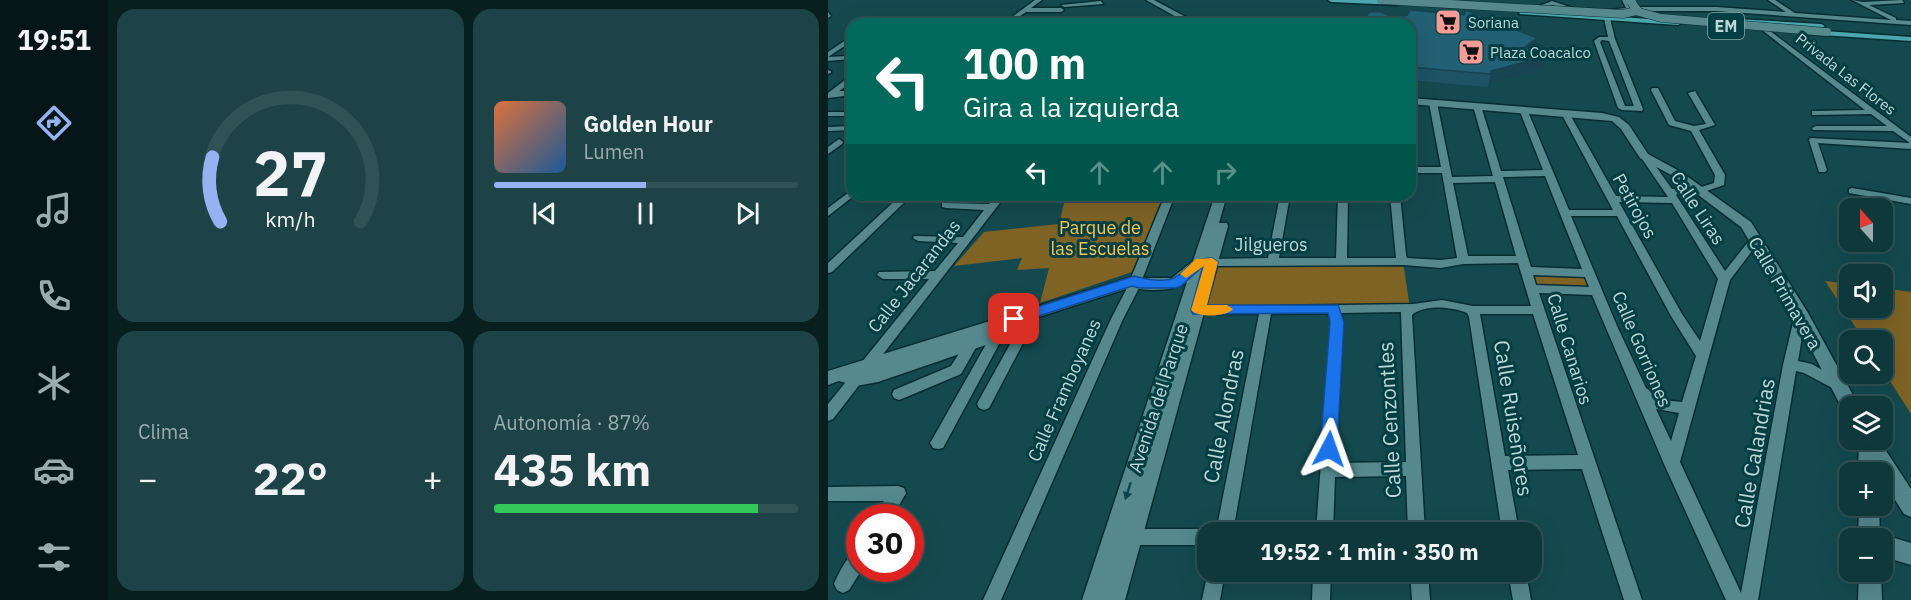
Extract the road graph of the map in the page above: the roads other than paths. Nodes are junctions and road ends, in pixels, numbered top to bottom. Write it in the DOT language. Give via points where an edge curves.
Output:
graph roads {
  1 [pos="1039,0"];
  2 [pos="1149,0"];
  3 [pos="1158,0"];
  4 [pos="1331,0"];
  5 [pos="1381,0"];
  6 [pos="1438,0"];
  7 [pos="1625,0"];
  8 [pos="1631,0"];
  9 [pos="1771,0"];
  10 [pos="1858,1"];
  11 [pos="1552,2"];
  12 [pos="1902,2"];
  13 [pos="1101,3"];
  14 [pos="1091,5"];
  15 [pos="1063,7"];
  16 [pos="1539,7"];
  17 [pos="1571,9"];
  18 [pos="1630,9"];
  19 [pos="1640,9"];
  20 [pos="1025,10"];
  21 [pos="1108,10"];
  22 [pos="1900,10"];
  23 [pos="1877,11"];
  24 [pos="1755,12"];
  25 [pos="1783,14"];
  26 [pos="1794,14"];
  27 [pos="1610,15"];
  28 [pos="1660,16"];
  29 [pos="1014,18"];
  30 [pos="1184,18"];
  31 [pos="1192,18"];
  32 [pos="1893,18"];
  33 [pos="1911,18"];
  34 [pos="1900,22"];
  35 [pos="1911,23"];
  36 [pos="1800,25"];
  37 [pos="1768,26"];
  38 [pos="1885,37"];
  39 [pos="1911,37"];
  40 [pos="1612,39"];
  41 [pos="846,42"];
  42 [pos="846,46"];
  43 [pos="839,47"];
  44 [pos="828,55"];
  45 [pos="846,58"];
  46 [pos="828,59"];
  47 [pos="846,83"];
  48 [pos="1655,90"];
  49 [pos="1692,93"];
  50 [pos="846,94"];
  51 [pos="829,95"];
  52 [pos="1416,102"];
  53 [pos="1434,103"];
  54 [pos="1477,106"];
  55 [pos="1523,110"];
  56 [pos="1813,110"];
  57 [pos="1872,112"];
  58 [pos="1564,113"];
  59 [pos="828,114"];
  60 [pos="839,114"];
  61 [pos="846,114"];
  62 [pos="828,123"];
  63 [pos="846,128"];
  64 [pos="1816,128"];
  65 [pos="828,129"];
  66 [pos="1694,129"];
  67 [pos="1895,129"];
  68 [pos="839,142"];
  69 [pos="1911,143"];
  70 [pos="1899,145"];
  71 [pos="828,151"];
  72 [pos="1644,156"];
  73 [pos="1911,156"];
  74 [pos="1822,170"];
  75 [pos="1416,171"];
  76 [pos="1549,173"];
  77 [pos="1447,175"];
  78 [pos="1498,177"];
  79 [pos="1698,191"];
  80 [pos="1852,191"];
  81 [pos="1673,197"];
  82 [pos="846,198"];
  83 [pos="1611,199"];
  84 [pos="901,201"];
  85 [pos="996,201"];
  86 [pos="1168,201"];
  87 [pos="1220,201"];
  88 [pos="1229,201"];
  89 [pos="1284,201"];
  90 [pos="1343,201"];
  91 [pos="1396,201"];
  92 [pos="1911,201"];
  93 [pos="946,205"];
  94 [pos="992,207"];
  95 [pos="828,213"];
  96 [pos="1564,213"];
  97 [pos="1618,213"];
  98 [pos="918,238"];
  99 [pos="1756,239"];
  100 [pos="966,240"];
  101 [pos="1463,260"];
  102 [pos="1341,261"];
  103 [pos="1404,261"];
  104 [pos="1206,262"];
  105 [pos="1273,262"];
  106 [pos="1525,265"];
  107 [pos="828,269"];
  108 [pos="1590,273"];
  109 [pos="1728,274"];
  110 [pos="884,275"];
  111 [pos="938,275"];
  112 [pos="1176,283"];
  113 [pos="1135,285"];
  114 [pos="1533,289"];
  115 [pos="1597,291"];
  116 [pos="1333,308"];
  117 [pos="1413,308"];
  118 [pos="1266,309"];
  119 [pos="1192,310"];
  120 [pos="1472,310"];
  121 [pos="1538,310"];
  122 [pos="1800,313"];
  123 [pos="1677,316"];
  124 [pos="1027,324"];
  125 [pos="1708,329"];
  126 [pos="998,335"];
  127 [pos="972,344"];
  128 [pos="1701,352"];
  129 [pos="1790,365"];
  130 [pos="861,373"];
  131 [pos="832,378"];
  132 [pos="1836,385"];
  133 [pos="1639,390"];
  134 [pos="899,394"];
  135 [pos="1843,396"];
  136 [pos="984,405"];
  137 [pos="1688,408"];
  138 [pos="828,415"];
  139 [pos="938,443"];
  140 [pos="1874,450"];
  141 [pos="1587,462"];
  142 [pos="1499,463"];
  143 [pos="1672,464"];
  144 [pos="1413,469"];
  145 [pos="1327,470"];
  146 [pos="828,494"];
  147 [pos="892,504"];
  148 [pos="1911,507"];
  149 [pos="1226,522"];
  150 [pos="1324,522"];
  151 [pos="1416,522"];
  152 [pos="1508,522"];
  153 [pos="1131,537"];
  154 [pos="1197,537"];
  155 [pos="1893,549"];
  156 [pos="1911,555"];
  157 [pos="846,579"];
  158 [pos="1214,582"];
  159 [pos="1322,582"];
  160 [pos="1420,582"];
  161 [pos="1519,582"];
  162 [pos="1870,582"];
  163 [pos="843,584"];
  164 [pos="992,600"];
  165 [pos="1094,600"];
  166 [pos="1113,600"];
  167 [pos="1211,600"];
  168 [pos="1321,600"];
  169 [pos="1421,600"];
  170 [pos="1522,600"];
  171 [pos="1633,600"];
  172 [pos="1735,600"];
  173 [pos="1749,600"];
  174 [pos="1870,600"];
  1 -- 20 [label="street"];
  2 -- 30 [label="street"];
  3 -- 31 [label="street"];
  4 -- 27 [label="main road, EM"];
  5 -- 8 [label="street, bridge" via="1619,14 1636,11"];
  6 -- 16 [label="main road, EM"];
  7 -- 18 [label="street"];
  8 -- 19 [label="street"];
  8 -- 38 [label="street, bridge" via="1639,12 1660,18"];
  9 -- 26 [label="street"];
  10 -- 12 [label="street"];
  10 -- 23 [label="street"];
  11 -- 16 [label="street"];
  11 -- 17 [label="street"];
  13 -- 14 [label="street"];
  14 -- 15 [label="street"];
  14 -- 21 [label="street" via="1088,9"];
  15 -- 20 [label="street"];
  16 -- 17 [label="main road, EM"];
  17 -- 27 [label="main road, EM"];
  18 -- 19 [label="street"];
  18 -- 27 [label="street"];
  19 -- 24 [label="street"];
  19 -- 28 [label="street"];
  20 -- 29 [label="street"];
  22 -- 23 [label="street"];
  23 -- 32 [label="street"];
  24 -- 25 [label="street"];
  24 -- 37 [label="street, Privada Las Flores"];
  25 -- 26 [label="street"];
  25 -- 36 [label="street"];
  26 -- 34 [label="street"];
  27 -- 28 [label="main road, EM"];
  27 -- 37 [label="main road, EM"];
  27 -- 40 [label="street"];
  28 -- 37 [label="main road, EM"];
  32 -- 33 [label="street"];
  32 -- 34 [label="street"];
  34 -- 35 [label="street"];
  36 -- 37 [label="main road, EM"];
  36 -- 39 [label="main road, EM"];
  37 -- 38 [label="main road, EM"];
  37 -- 57 [label="street, Privada Las Flores"];
  38 -- 39 [label="main road, EM"];
  40 -- 40 [label="street" via="1636,100 1640,109 1622,108 1597,41"];
  41 -- 43 [label="street"];
  42 -- 43 [label="street"];
  43 -- 44 [label="street"];
  45 -- 46 [label="street"];
  47 -- 51 [label="street"];
  48 -- 66 [label="street" via="1672,123"];
  49 -- 66 [label="street" via="1711,125"];
  50 -- 51 [label="street"];
  52 -- 53 [label="street, Calle Primavera"];
  53 -- 54 [label="street, Calle Primavera"];
  53 -- 77 [label="street"];
  54 -- 55 [label="street, Calle Primavera"];
  54 -- 78 [label="street, Calle Canarios"];
  55 -- 58 [label="street, Calle Primavera"];
  55 -- 76 [label="street, Calle Gorriones"];
  56 -- 57 [label="street"];
  57 -- 67 [label="street, Privada Las Flores"];
  58 -- 72 [label="street, Calle Primavera" via="1615,119"];
  58 -- 83 [label="street, Petirojos"];
  59 -- 60 [label="street"];
  60 -- 61 [label="street"];
  60 -- 62 [label="street"];
  63 -- 65 [label="street"];
  64 -- 67 [label="street"];
  66 -- 79 [label="street" via="1720,175 1719,185"];
  67 -- 69 [label="street, Privada Las Flores"];
  68 -- 71 [label="street"];
  69 -- 70 [label="street"];
  70 -- 73 [label="street"];
  70 -- 74 [label="street" via="1813,141"];
  72 -- 79 [label="street, Calle Primavera"];
  72 -- 81 [label="street, Calle Liras"];
  75 -- 77 [label="street"];
  76 -- 78 [label="street"];
  76 -- 96 [label="street, Calle Gorriones"];
  77 -- 78 [label="street"];
  77 -- 101 [label="street"];
  78 -- 106 [label="street, Calle Canarios"];
  79 -- 81 [label="street" via="1676,190"];
  79 -- 99 [label="street, Calle Primavera" via="1746,225"];
  80 -- 92 [label="street"];
  81 -- 83 [label="street"];
  81 -- 109 [label="street, Calle Liras" via="1711,257"];
  82 -- 95 [label="street"];
  83 -- 97 [label="street, Petirojos"];
  84 -- 107 [label="street"];
  85 -- 94 [label="street, Calle Jacarandas"];
  86 -- 113 [label="street, Calle Framboyanes"];
  87 -- 104 [label="street, Avenida del Parque"];
  88 -- 104 [label="street, Avenida del Parque"];
  89 -- 105 [label="street"];
  90 -- 102 [label="street"];
  91 -- 103 [label="street" via="1400,255"];
  93 -- 94 [label="street"];
  94 -- 100 [label="street, Calle Jacarandas"];
  96 -- 97 [label="street"];
  96 -- 108 [label="street, Calle Gorriones"];
  97 -- 123 [label="street, Petirojos"];
  98 -- 100 [label="street"];
  99 -- 109 [label="street"];
  99 -- 122 [label="street, Calle Primavera"];
  100 -- 111 [label="street, Calle Jacarandas"];
  101 -- 103 [label="street, Jilgueros" via="1441,264"];
  101 -- 106 [label="street, Jilgueros"];
  102 -- 103 [label="street, Jilgueros"];
  102 -- 105 [label="street, Jilgueros"];
  104 -- 105 [label="street, Jilgueros"];
  104 -- 112 [label="street"];
  104 -- 119 [label="street, Avenida del Parque"];
  106 -- 108 [label="street, Jilgueros"];
  106 -- 114 [label="street, Calle Canarios"];
  108 -- 115 [label="street, Calle Gorriones"];
  109 -- 125 [label="street"];
  110 -- 111 [label="street"];
  111 -- 130 [label="street, Calle Jacarandas"];
  112 -- 113 [label="street"];
  112 -- 119 [label="street"];
  113 -- 124 [label="street"];
  113 -- 130 [label="street"];
  113 -- 164 [label="street, Calle Framboyanes"];
  114 -- 115 [label="street"];
  114 -- 121 [label="street, Calle Canarios"];
  115 -- 133 [label="street, Calle Gorriones"];
  116 -- 117 [label="street"];
  116 -- 118 [label="street"];
  116 -- 145 [label="street" via="1337,322"];
  117 -- 120 [label="street" via="1453,306"];
  117 -- 144 [label="street, Calle Cenzontles" via="1406,314"];
  118 -- 119 [label="street"];
  118 -- 149 [label="street, Calle Alondras"];
  119 -- 153 [label="street, Avenida del Parque"];
  119 -- 165 [label="street, Avenida del Parque, one-way"];
  120 -- 121 [label="street"];
  120 -- 142 [label="street, Calle Ruiseñores"];
  121 -- 141 [label="street, Calle Canarios"];
  122 -- 129 [label="street, Calle Calandrias"];
  122 -- 132 [label="street, Calle Primavera"];
  123 -- 125 [label="street" via="1689,325"];
  123 -- 128 [label="street, Petirojos"];
  124 -- 126 [label="street"];
  124 -- 136 [label="street"];
  125 -- 128 [label="street"];
  126 -- 127 [label="street"];
  126 -- 139 [label="street"];
  127 -- 130 [label="street" via="878,375"];
  127 -- 134 [label="street" via="956,370"];
  128 -- 137 [label="street"];
  129 -- 132 [label="street" via="1807,368"];
  129 -- 173 [label="street, Calle Calandrias"];
  130 -- 131 [label="street"];
  130 -- 138 [label="street"];
  132 -- 135 [label="street, Calle Primavera"];
  133 -- 137 [label="street" via="1660,405"];
  133 -- 143 [label="street, Calle Gorriones"];
  137 -- 143 [label="street"];
  140 -- 148 [label="street"];
  141 -- 142 [label="street"];
  141 -- 171 [label="street, Calle Canarios"];
  142 -- 152 [label="street, Calle Ruiseñores"];
  143 -- 172 [label="street, Calle Gorriones"];
  144 -- 145 [label="street"];
  144 -- 151 [label="street, Calle Cenzontles"];
  145 -- 150 [label="street"];
  146 -- 147 [label="street" via="898,494"];
  153 -- 154 [label="street"];
  153 -- 166 [label="street, Avenida del Parque"];
  155 -- 156 [label="street"];
  157 -- 163 [label="street"];
  158 -- 167 [label="street"];
  159 -- 168 [label="street"];
  160 -- 169 [label="street"];
  161 -- 170 [label="street"];
  162 -- 174 [label="street"];
}
